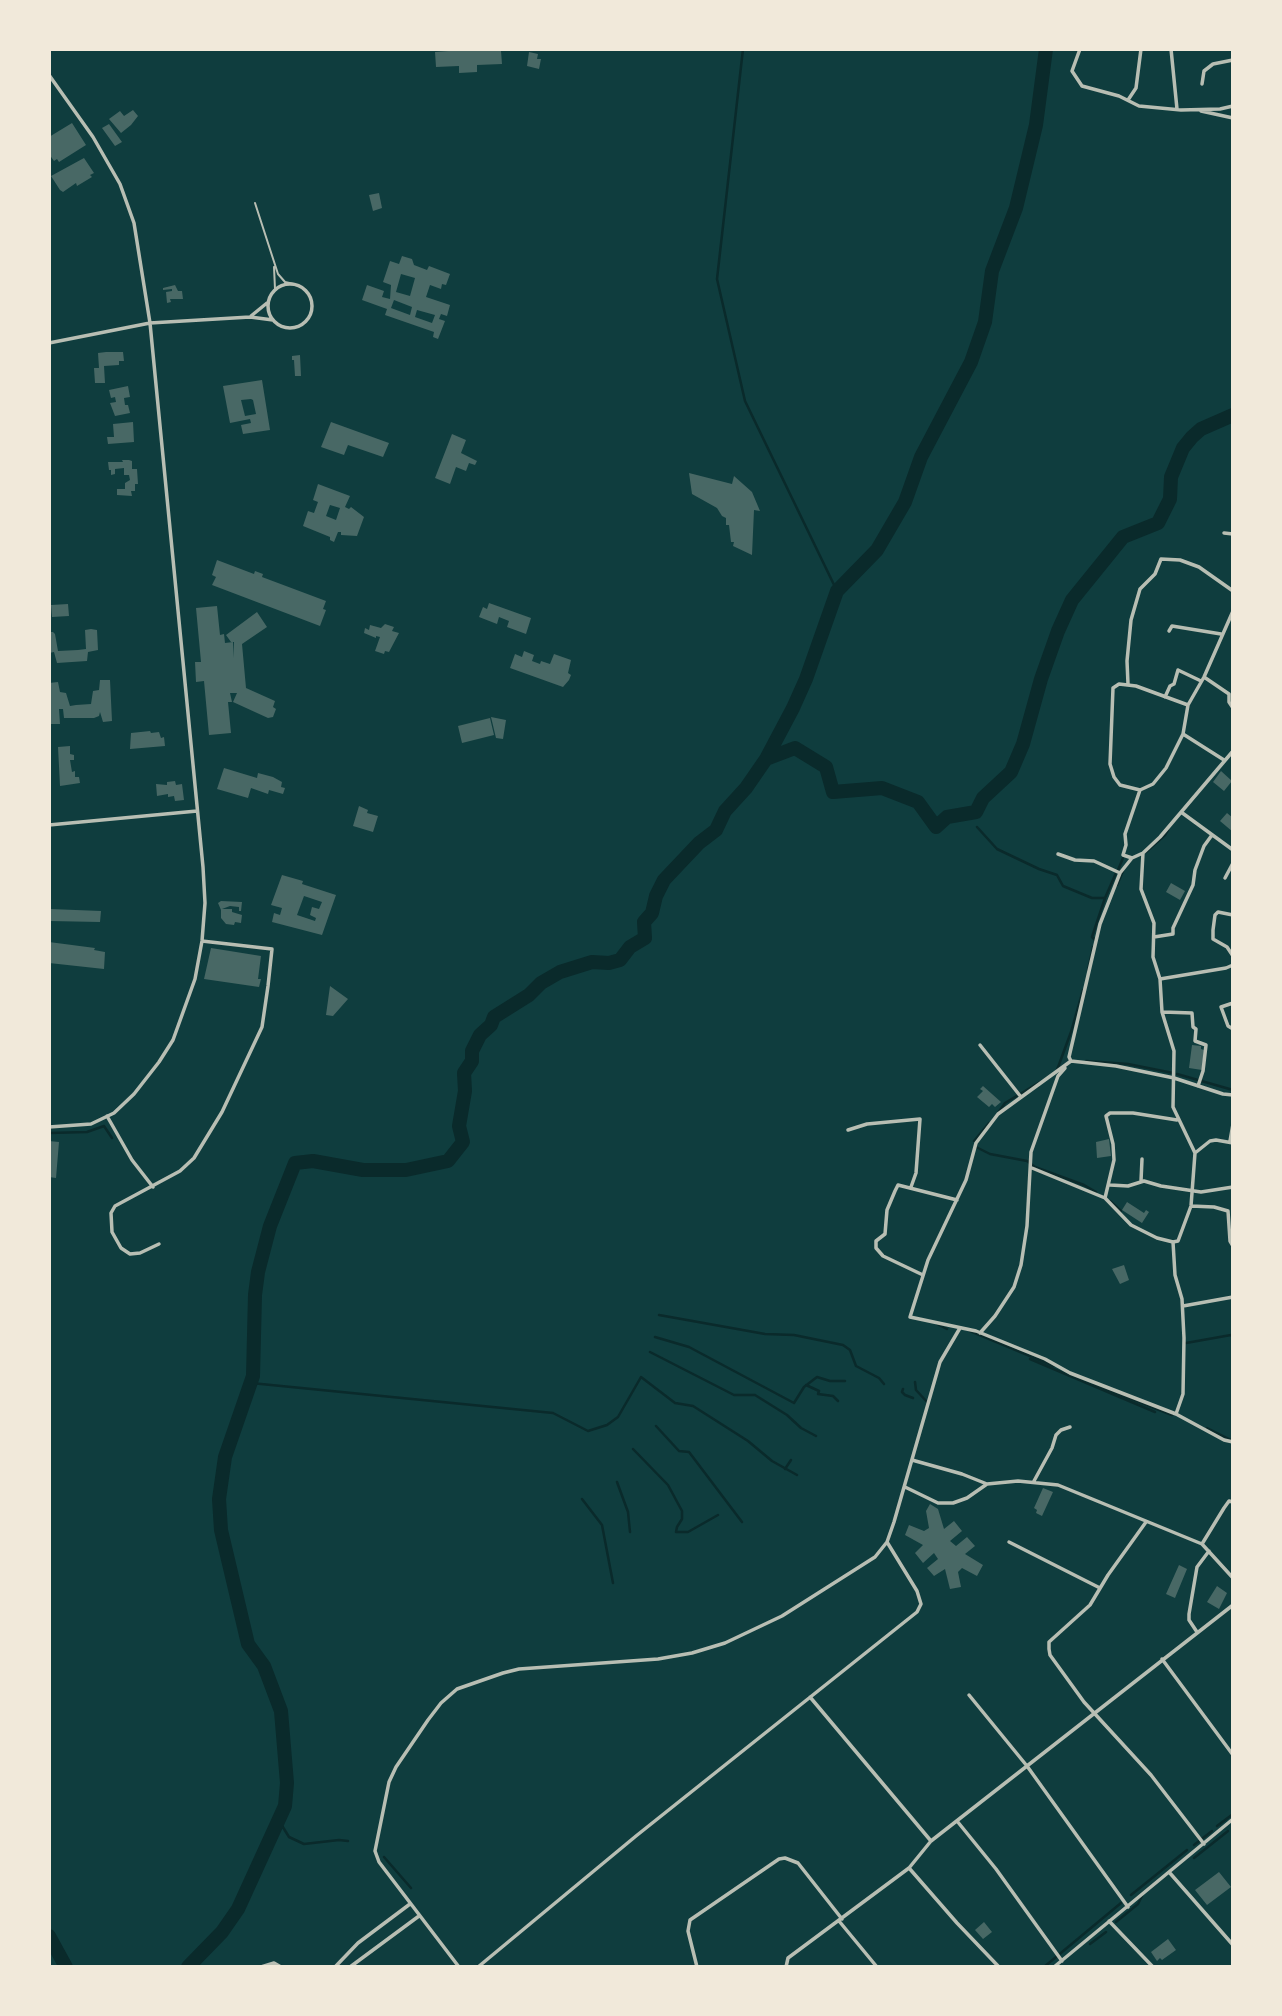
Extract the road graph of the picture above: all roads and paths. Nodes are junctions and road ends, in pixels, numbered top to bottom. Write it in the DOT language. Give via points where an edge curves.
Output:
graph roads {
  1 [pos="1080,49"];
  2 [pos="1141,49"];
  3 [pos="1171,49"];
  4 [pos="1233,60"];
  5 [pos="49,75"];
  6 [pos="1202,84"];
  7 [pos="1128,100"];
  8 [pos="1233,106"];
  9 [pos="1190,108"];
  10 [pos="1177,109"];
  11 [pos="1233,118"];
  12 [pos="255,203"];
  13 [pos="273,263"];
  14 [pos="294,284"];
  15 [pos="275,289"];
  16 [pos="268,302"];
  17 [pos="250,317"];
  18 [pos="273,320"];
  19 [pos="150,323"];
  20 [pos="49,343"];
  21 [pos="1224,533"];
  22 [pos="1233,534"];
  23 [pos="1233,591"];
  24 [pos="1233,611"];
  25 [pos="1170,631"];
  26 [pos="1221,634"];
  27 [pos="1203,679"];
  28 [pos="1128,684"];
  29 [pos="1165,697"];
  30 [pos="1188,705"];
  31 [pos="1233,708"];
  32 [pos="1183,734"];
  33 [pos="1233,751"];
  34 [pos="1224,760"];
  35 [pos="1140,790"];
  36 [pos="198,811"];
  37 [pos="1181,812"];
  38 [pos="49,825"];
  39 [pos="1212,835"];
  40 [pos="1233,850"];
  41 [pos="1058,853"];
  42 [pos="1143,853"];
  43 [pos="1132,858"];
  44 [pos="1233,863"];
  45 [pos="1120,873"];
  46 [pos="1225,878"];
  47 [pos="1233,915"];
  48 [pos="1154,937"];
  49 [pos="202,940"];
  50 [pos="1233,956"];
  51 [pos="1233,965"];
  52 [pos="1160,979"];
  53 [pos="1233,1003"];
  54 [pos="1163,1013"];
  55 [pos="1233,1030"];
  56 [pos="980,1045"];
  57 [pos="1071,1061"];
  58 [pos="1174,1078"];
  59 [pos="1198,1086"];
  60 [pos="1233,1095"];
  61 [pos="1021,1097"];
  62 [pos="107,1116"];
  63 [pos="1177,1120"];
  64 [pos="1233,1124"];
  65 [pos="49,1127"];
  66 [pos="848,1129"];
  67 [pos="1231,1142"];
  68 [pos="1195,1153"];
  69 [pos="1142,1159"];
  70 [pos="1032,1168"];
  71 [pos="1141,1181"];
  72 [pos="1110,1185"];
  73 [pos="153,1187"];
  74 [pos="911,1187"];
  75 [pos="1233,1188"];
  76 [pos="1194,1192"];
  77 [pos="1105,1198"];
  78 [pos="957,1200"];
  79 [pos="1191,1206"];
  80 [pos="1173,1242"];
  81 [pos="159,1244"];
  82 [pos="1233,1246"];
  83 [pos="923,1275"];
  84 [pos="1233,1297"];
  85 [pos="1183,1307"];
  86 [pos="960,1328"];
  87 [pos="980,1333"];
  88 [pos="1176,1414"];
  89 [pos="1070,1427"];
  90 [pos="1233,1442"];
  91 [pos="912,1460"];
  92 [pos="1034,1481"];
  93 [pos="987,1484"];
  94 [pos="905,1487"];
  95 [pos="1233,1502"];
  96 [pos="1146,1522"];
  97 [pos="887,1542"];
  98 [pos="1009,1542"];
  99 [pos="1202,1544"];
  100 [pos="1209,1551"];
  101 [pos="1233,1578"];
  102 [pos="1100,1588"];
  103 [pos="1233,1605"];
  104 [pos="1197,1632"];
  105 [pos="1162,1660"];
  106 [pos="969,1695"];
  107 [pos="810,1697"];
  108 [pos="1096,1715"];
  109 [pos="1233,1755"];
  110 [pos="1027,1766"];
  111 [pos="1233,1819"];
  112 [pos="957,1821"];
  113 [pos="1228,1823"];
  114 [pos="1233,1830"];
  115 [pos="931,1841"];
  116 [pos="1204,1844"];
  117 [pos="909,1868"];
  118 [pos="1169,1872"];
  119 [pos="410,1904"];
  120 [pos="1128,1907"];
  121 [pos="419,1916"];
  122 [pos="841,1920"];
  123 [pos="1110,1921"];
  124 [pos="1233,1945"];
  125 [pos="1062,1961"];
  126 [pos="261,1967"];
  127 [pos="281,1967"];
  128 [pos="335,1967"];
  129 [pos="350,1967"];
  130 [pos="459,1967"];
  131 [pos="478,1967"];
  132 [pos="697,1967"];
  133 [pos="786,1967"];
  134 [pos="877,1967"];
  135 [pos="999,1967"];
  136 [pos="1054,1967"];
  137 [pos="1153,1967"];
  1 -- 7 [label="street" via="1072,71 1080,84"];
  2 -- 7 [label="street" via="1139,79"];
  3 -- 10 [label="street"];
  4 -- 6 [label="street" via="1208,68 1202,73"];
  5 -- 19 [label="street" via="120,184 134,223"];
  7 -- 10 [label="street" via="1139,106"];
  8 -- 9 [label="street"];
  9 -- 10 [label="street"];
  9 -- 11 [label="street"];
  12 -- 13 [label="lane"];
  13 -- 14 [label="lane" via="281,279"];
  13 -- 15 [label="lane"];
  14 -- 15 [label="street"];
  14 -- 18 [label="street" via="310,296 310,315 294,327"];
  15 -- 16 [label="street"];
  16 -- 17 [label="street"];
  16 -- 18 [label="street"];
  17 -- 18 [label="street"];
  17 -- 19 [label="street"];
  19 -- 20 [label="street"];
  19 -- 36 [label="street"];
  21 -- 22 [label="street"];
  23 -- 28 [label="street" via="1199,567 1161,559 1156,574 1140,589 1131,620"];
  24 -- 26 [label="street"];
  25 -- 26 [label="street" via="1172,626"];
  26 -- 27 [label="street"];
  27 -- 29 [label="street" via="1178,670"];
  27 -- 30 [label="street"];
  27 -- 31 [label="street" via="1230,695"];
  28 -- 29 [label="street"];
  28 -- 35 [label="street" via="1115,685 1111,692 1110,764 1120,785"];
  29 -- 30 [label="street"];
  30 -- 32 [label="street"];
  32 -- 34 [label="street"];
  32 -- 35 [label="street" via="1166,768 1153,784"];
  33 -- 34 [label="street"];
  34 -- 37 [label="street"];
  35 -- 43 [label="street" via="1125,834 1123,855"];
  36 -- 38 [label="street"];
  36 -- 49 [label="street" via="204,891"];
  37 -- 39 [label="street"];
  37 -- 42 [label="street"];
  39 -- 40 [label="street"];
  39 -- 48 [label="street" via="1172,934"];
  41 -- 45 [label="street"];
  42 -- 43 [label="street"];
  42 -- 48 [label="street" via="1141,889 1154,923"];
  43 -- 45 [label="street"];
  44 -- 46 [label="street"];
  45 -- 57 [label="street" via="1100,925"];
  47 -- 50 [label="street" via="1215,915 1213,939"];
  48 -- 52 [label="street" via="1153,957"];
  49 -- 62 [label="street" via="195,979 173,1040 134,1094"];
  49 -- 73 [label="street" via="272,949 262,1027 222,1112 194,1158"];
  51 -- 52 [label="street"];
  52 -- 54 [label="street"];
  53 -- 55 [label="street" via="1221,1007"];
  54 -- 58 [label="street" via="1174,1051"];
  54 -- 59 [label="street" via="1192,1013 1195,1041 1206,1045"];
  56 -- 61 [label="street"];
  57 -- 58 [label="street"];
  57 -- 61 [label="street"];
  57 -- 70 [label="street" via="1058,1076 1051,1095 1031,1152"];
  58 -- 59 [label="street"];
  58 -- 63 [label="street" via="1172,1107"];
  59 -- 60 [label="street"];
  61 -- 78 [label="street" via="998,1114 976,1143"];
  62 -- 65 [label="street" via="91,1124"];
  62 -- 73 [label="street"];
  63 -- 68 [label="street"];
  63 -- 72 [label="street" via="1133,1112 1106,1116 1114,1152"];
  64 -- 67 [label="street"];
  66 -- 74 [label="street" via="920,1119"];
  67 -- 68 [label="street" via="1216,1139"];
  68 -- 76 [label="street"];
  69 -- 71 [label="street"];
  70 -- 77 [label="street"];
  70 -- 87 [label="street" via="1021,1265 1014,1287"];
  71 -- 72 [label="street"];
  71 -- 76 [label="street"];
  72 -- 77 [label="street"];
  73 -- 81 [label="street" via="115,1206 110,1224 115,1241 130,1254"];
  74 -- 78 [label="street"];
  74 -- 83 [label="street" via="898,1185 887,1210 885,1234 876,1244 883,1256"];
  75 -- 76 [label="street"];
  76 -- 79 [label="street"];
  77 -- 80 [label="street" via="1131,1226"];
  78 -- 83 [label="street"];
  79 -- 80 [label="street" via="1178,1241"];
  79 -- 82 [label="street" via="1228,1211"];
  80 -- 85 [label="street"];
  83 -- 86 [label="street" via="910,1317"];
  84 -- 85 [label="street"];
  85 -- 88 [label="street" via="1184,1389"];
  86 -- 87 [label="street"];
  86 -- 91 [label="street" via="936,1373"];
  87 -- 88 [label="street"];
  88 -- 90 [label="street"];
  89 -- 92 [label="street" via="1056,1435"];
  91 -- 93 [label="street"];
  91 -- 94 [label="street"];
  92 -- 93 [label="street"];
  92 -- 96 [label="street" via="1069,1488"];
  93 -- 94 [label="street" via="953,1503 938,1503"];
  94 -- 97 [label="street"];
  95 -- 99 [label="street" via="1223,1507"];
  96 -- 99 [label="street"];
  96 -- 102 [label="street"];
  97 -- 107 [label="street" via="917,1591 920,1608"];
  97 -- 119 [label="street" via="859,1568 782,1616 725,1643 658,1659 519,1669 457,1689 428,1720 396,1767 387,1790 375,1851"];
  98 -- 102 [label="street"];
  99 -- 100 [label="street"];
  100 -- 101 [label="street"];
  100 -- 104 [label="street" via="1198,1567 1189,1614"];
  102 -- 108 [label="street" via="1083,1614 1049,1642 1050,1656"];
  103 -- 104 [label="street"];
  104 -- 105 [label="street"];
  105 -- 108 [label="street"];
  105 -- 109 [label="street"];
  106 -- 110 [label="street"];
  107 -- 115 [label="street"];
  107 -- 131 [label="street"];
  108 -- 110 [label="street"];
  108 -- 116 [label="street"];
  110 -- 112 [label="street"];
  110 -- 120 [label="street"];
  111 -- 113 [label="street"];
  112 -- 115 [label="street"];
  112 -- 125 [label="street"];
  113 -- 114 [label="street"];
  113 -- 116 [label="street"];
  115 -- 117 [label="street"];
  116 -- 118 [label="street"];
  117 -- 122 [label="street"];
  117 -- 135 [label="street"];
  118 -- 120 [label="street"];
  118 -- 124 [label="street"];
  119 -- 121 [label="street"];
  119 -- 128 [label="street" via="358,1943"];
  120 -- 123 [label="street"];
  121 -- 129 [label="street"];
  121 -- 130 [label="street"];
  122 -- 132 [label="street" via="798,1863 779,1858 690,1920 688,1931"];
  122 -- 133 [label="street" via="788,1958"];
  122 -- 134 [label="street"];
  123 -- 125 [label="street"];
  123 -- 137 [label="street"];
  125 -- 136 [label="street"];
  126 -- 127 [label="street" via="274,1963"];
}
